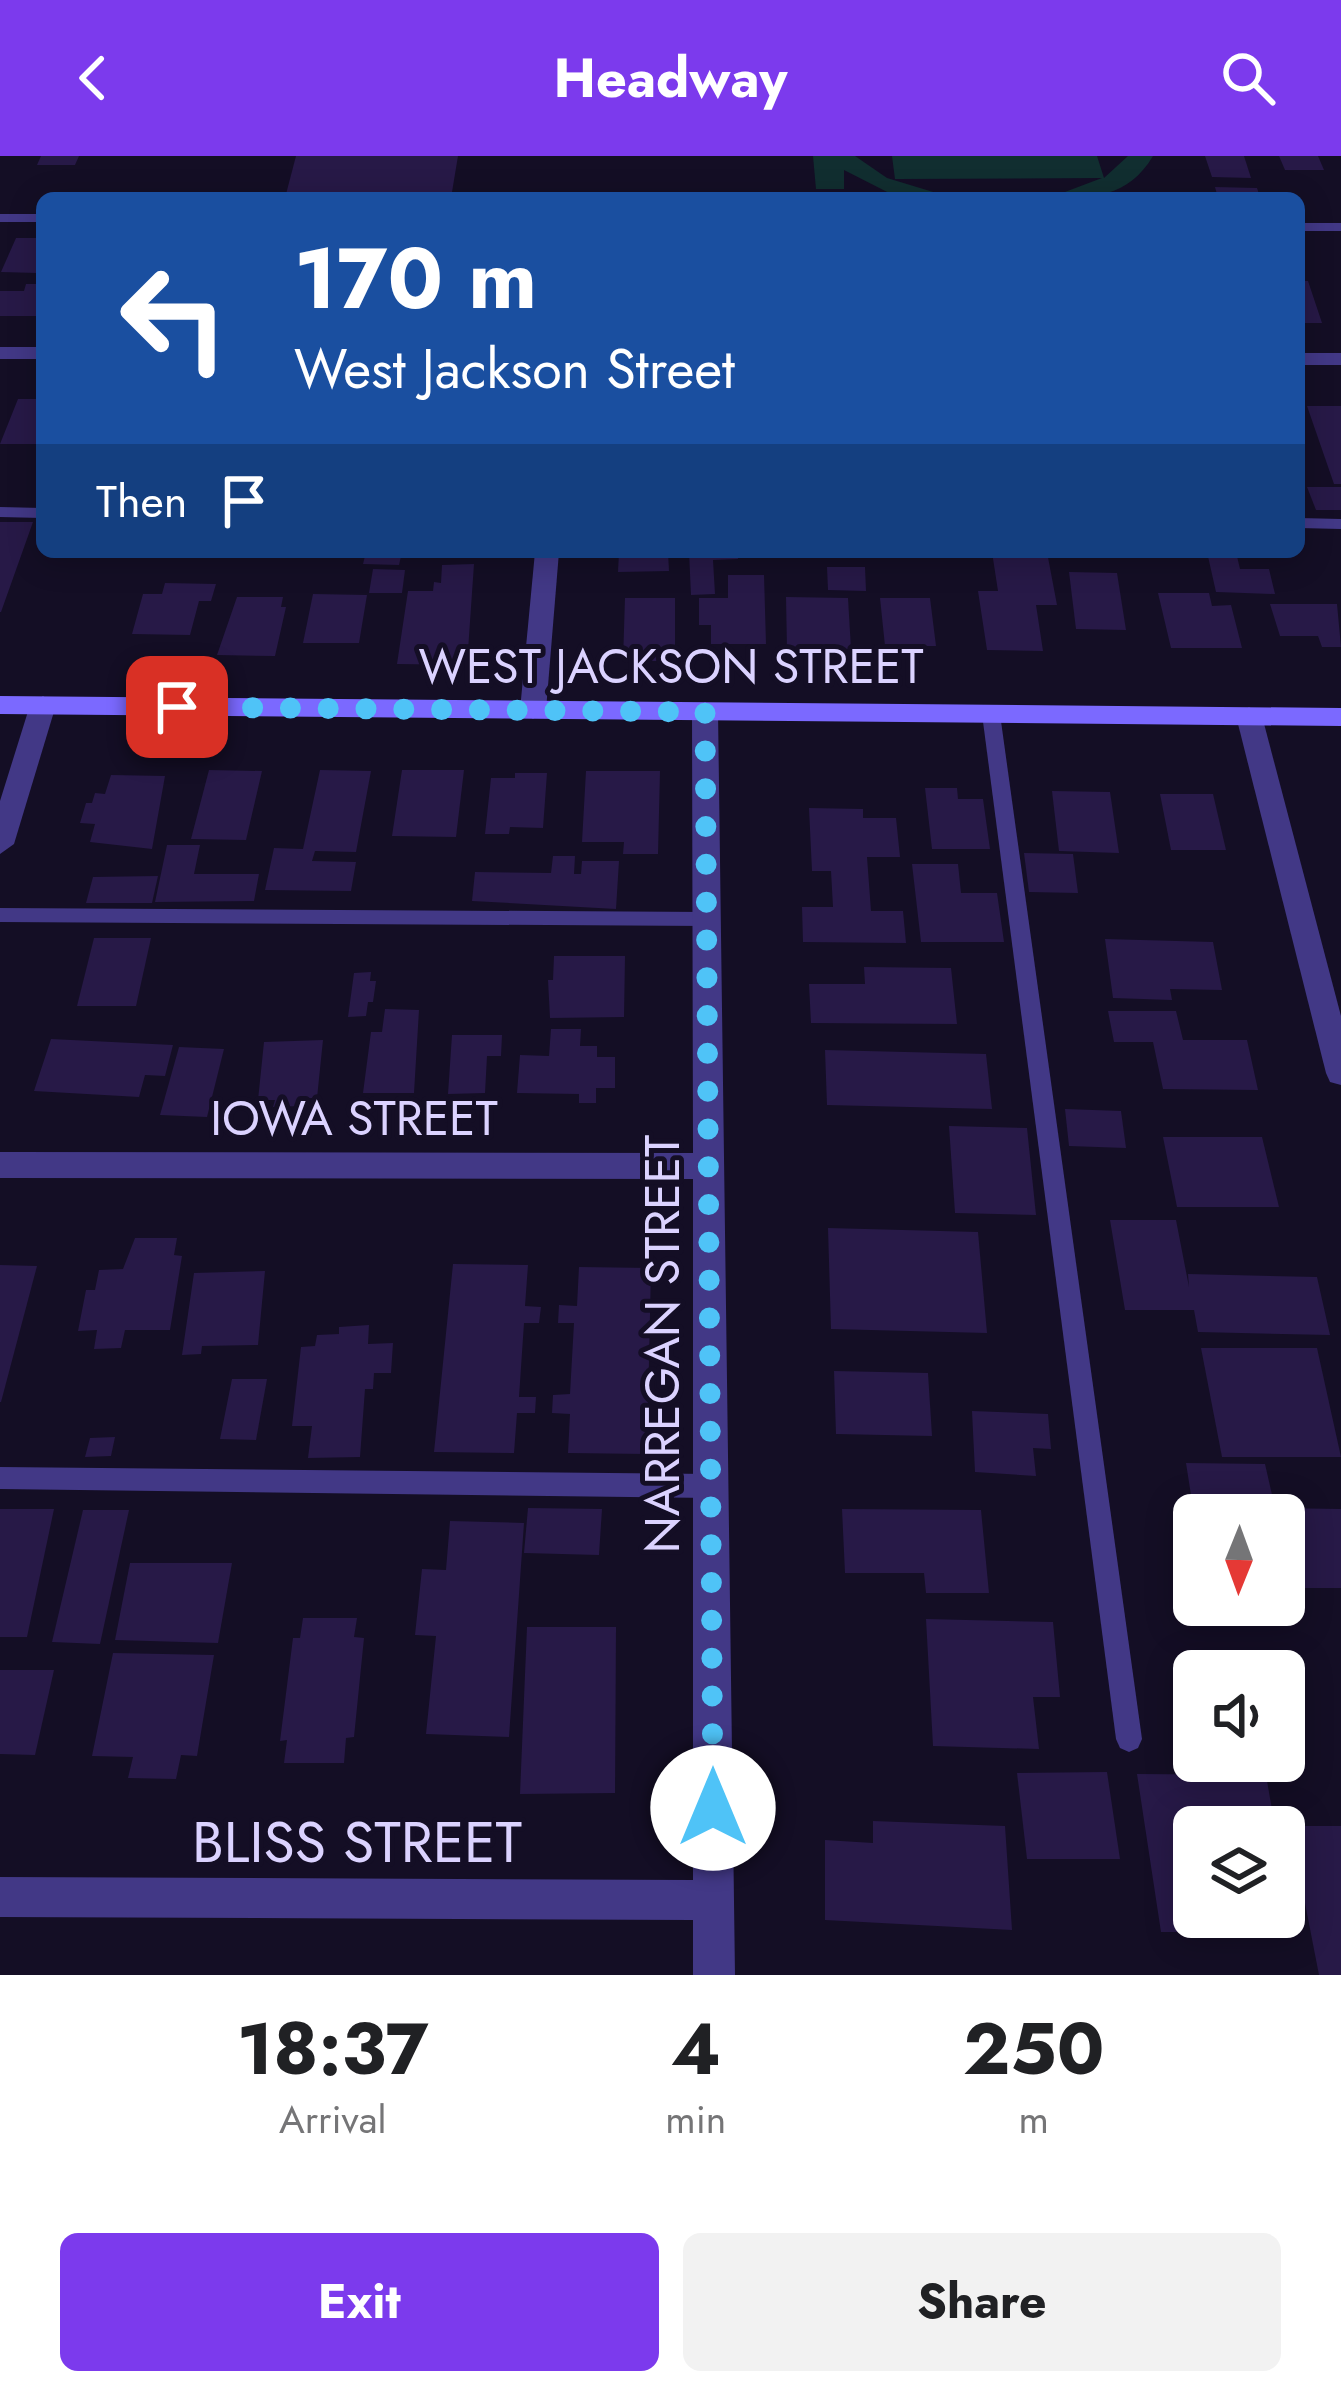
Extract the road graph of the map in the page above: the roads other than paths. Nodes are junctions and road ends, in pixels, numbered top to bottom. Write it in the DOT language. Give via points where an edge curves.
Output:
graph roads {
  1 [pos="0,218"];
  2 [pos="36,218"];
  3 [pos="1305,226"];
  4 [pos="1341,227"];
  5 [pos="0,353"];
  6 [pos="36,353"];
  7 [pos="1305,359"];
  8 [pos="1341,359"];
  9 [pos="0,512"];
  10 [pos="36,512"];
  11 [pos="1305,524"];
  12 [pos="1341,524"];
  13 [pos="546,558"];
  14 [pos="0,706"];
  15 [pos="43,706"];
  16 [pos="532,710"];
  17 [pos="705,712"];
  18 [pos="992,714"];
  19 [pos="1249,716"];
  20 [pos="1341,716"];
  21 [pos="0,844"];
  22 [pos="0,915"];
  23 [pos="707,919"];
  24 [pos="1341,1073"];
  25 [pos="0,1165"];
  26 [pos="709,1166"];
  27 [pos="0,1478"];
  28 [pos="711,1486"];
  29 [pos="1129,1739"];
  30 [pos="0,1898"];
  31 [pos="714,1900"];
  32 [pos="714,1975"];
  1 -- 2 [label="lane"];
  3 -- 4 [label="lane"];
  5 -- 6 [label="street"];
  7 -- 8 [label="street"];
  9 -- 10 [label="lane"];
  11 -- 12 [label="lane"];
  13 -- 16 [label="street"];
  14 -- 15 [label="street, WEST JACKSON STREET"];
  15 -- 16 [label="street, WEST JACKSON STREET"];
  15 -- 21 [label="street"];
  16 -- 17 [label="street, WEST JACKSON STREET"];
  17 -- 18 [label="street, WEST JACKSON STREET"];
  17 -- 23 [label="street, NARREGAN STREET"];
  18 -- 19 [label="street, WEST JACKSON STREET"];
  18 -- 29 [label="lane"];
  19 -- 20 [label="street, WEST JACKSON STREET"];
  19 -- 24 [label="street"];
  22 -- 23 [label="lane"];
  23 -- 26 [label="street, NARREGAN STREET"];
  25 -- 26 [label="street, IOWA STREET"];
  26 -- 28 [label="street, NARREGAN STREET"];
  27 -- 28 [label="lane"];
  28 -- 31 [label="street, NARREGAN STREET"];
  30 -- 31 [label="street, BLISS STREET"];
  31 -- 32 [label="street, NARREGAN STREET"];
}
